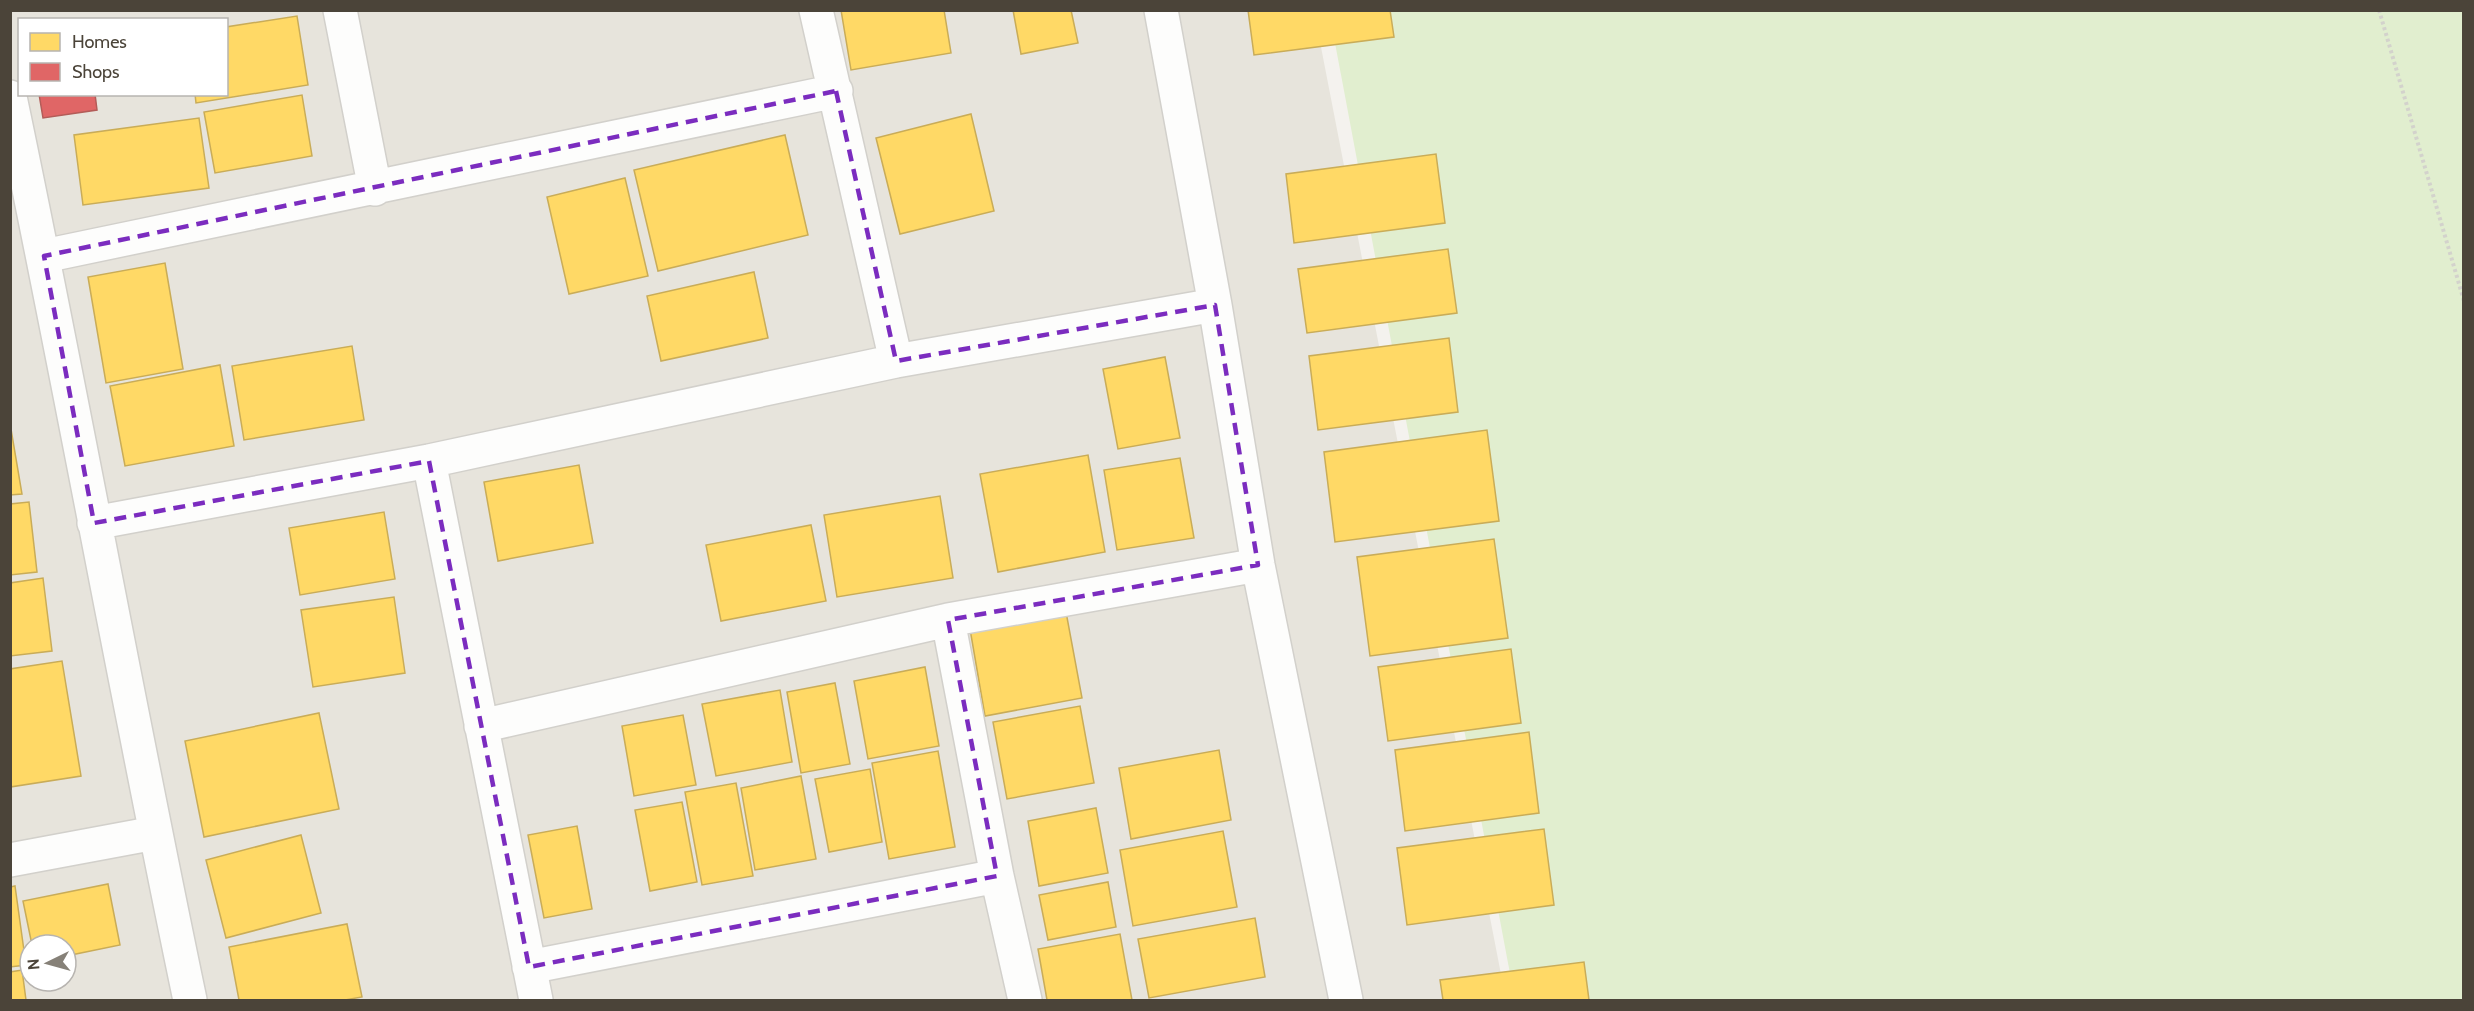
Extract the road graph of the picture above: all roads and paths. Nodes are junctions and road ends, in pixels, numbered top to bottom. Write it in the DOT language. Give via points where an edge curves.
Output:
graph roads {
  1 [pos="340,10"];
  2 [pos="816,10"];
  3 [pos="1161,10"];
  4 [pos="2379,10"];
  5 [pos="836,91"];
  6 [pos="10,97"];
  7 [pos="375,189"];
  8 [pos="44,256"];
  9 [pos="2463,301"];
  10 [pos="1215,305"];
  11 [pos="896,362"];
  12 [pos="429,461"];
  13 [pos="93,523"];
  14 [pos="1258,565"];
  15 [pos="948,620"];
  16 [pos="481,726"];
  17 [pos="155,833"];
  18 [pos="10,860"];
  19 [pos="997,876"];
  20 [pos="529,967"];
  21 [pos="190,1000"];
  22 [pos="536,1000"];
  23 [pos="1025,1000"];
  24 [pos="1346,1000"];
  1 -- 7 [label="street"];
  2 -- 5 [label="street"];
  3 -- 10 [label="street"];
  4 -- 9 [label="path"];
  5 -- 7 [label="street"];
  5 -- 11 [label="street"];
  6 -- 8 [label="street"];
  7 -- 8 [label="street"];
  8 -- 13 [label="street"];
  10 -- 11 [label="street"];
  10 -- 14 [label="street"];
  11 -- 12 [label="street"];
  12 -- 13 [label="street"];
  12 -- 16 [label="street"];
  13 -- 17 [label="street"];
  14 -- 15 [label="street"];
  14 -- 24 [label="street"];
  15 -- 16 [label="street"];
  15 -- 19 [label="street"];
  16 -- 20 [label="street"];
  17 -- 18 [label="street"];
  17 -- 21 [label="street"];
  19 -- 20 [label="street"];
  19 -- 23 [label="street"];
  20 -- 22 [label="street"];
}
